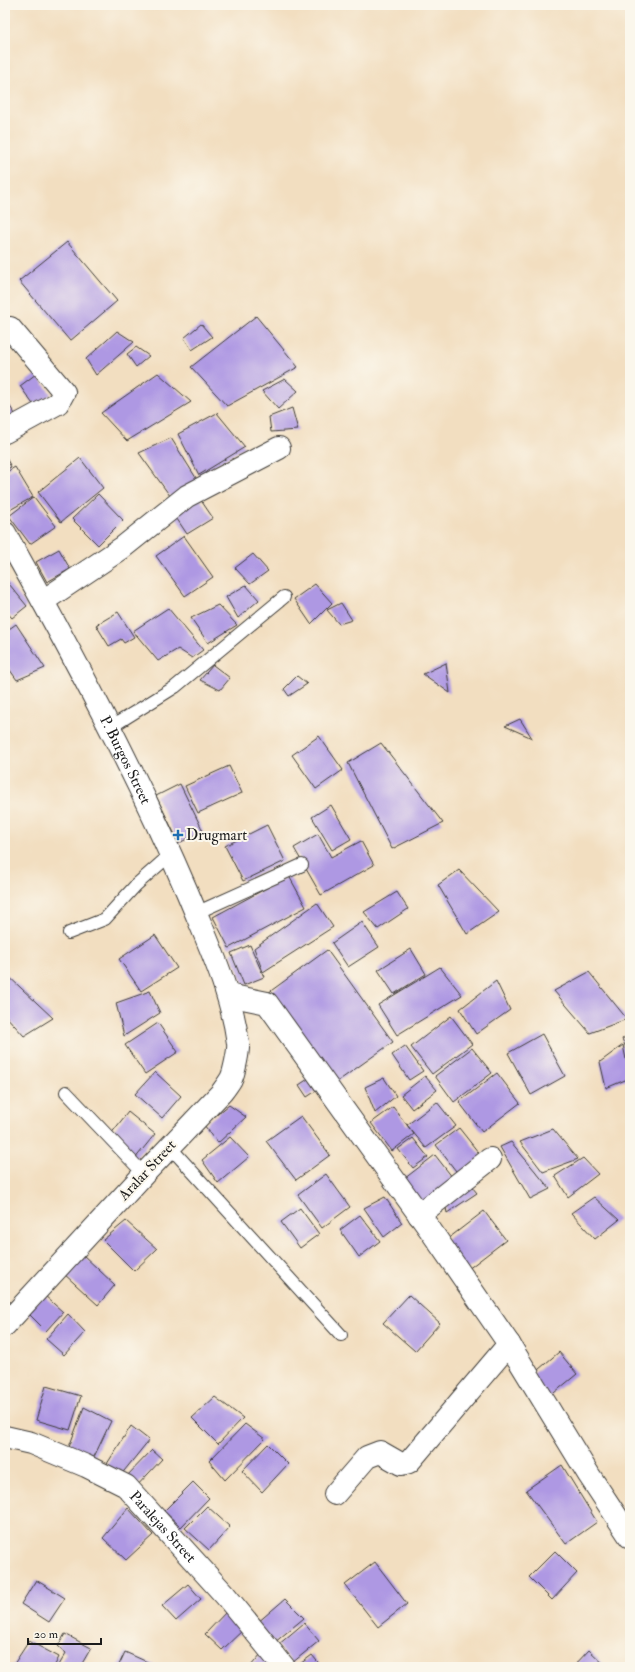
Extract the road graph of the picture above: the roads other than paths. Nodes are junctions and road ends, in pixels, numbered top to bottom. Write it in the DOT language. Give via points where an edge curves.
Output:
graph roads {
  1 [pos="10,328"];
  2 [pos="5,432"];
  3 [pos="279,448"];
  4 [pos="5,533"];
  5 [pos="284,597"];
  6 [pos="43,601"];
  7 [pos="111,727"];
  8 [pos="171,854"];
  9 [pos="302,866"];
  10 [pos="196,913"];
  11 [pos="69,933"];
  12 [pos="228,995"];
  13 [pos="66,1092"];
  14 [pos="170,1146"];
  15 [pos="490,1159"];
  16 [pos="144,1174"];
  17 [pos="419,1215"];
  18 [pos="5,1324"];
  19 [pos="341,1335"];
  20 [pos="509,1344"];
  21 [pos="5,1437"];
  22 [pos="335,1494"];
  23 [pos="630,1537"];
  24 [pos="284,1667"];
  1 -- 2 [label="street" via="64,392 58,403"];
  3 -- 6 [label="street" via="187,496 122,548"];
  4 -- 6 [label="street, P. Burgos Street"];
  5 -- 7 [label="lane" via="175,687"];
  6 -- 7 [label="street, P. Burgos Street"];
  7 -- 8 [label="street, P. Burgos Street"];
  8 -- 10 [label="street, P. Burgos Street"];
  8 -- 11 [label="lane" via="136,885 105,919"];
  9 -- 10 [label="lane"];
  10 -- 12 [label="street, P. Burgos Street"];
  12 -- 14 [label="street, Aralar Street" via="238,1045 231,1079 222,1092"];
  12 -- 17 [label="street" via="267,1004"];
  13 -- 16 [label="lane"];
  14 -- 16 [label="street, Aralar Street"];
  14 -- 19 [label="lane"];
  15 -- 17 [label="street"];
  16 -- 18 [label="street, Aralar Street"];
  17 -- 20 [label="street"];
  20 -- 22 [label="street" via="409,1462 401,1464 380,1452 371,1454"];
  20 -- 23 [label="street"];
  21 -- 24 [label="street, Paralejas Street" via="31,1443 126,1486 225,1595"];
}
